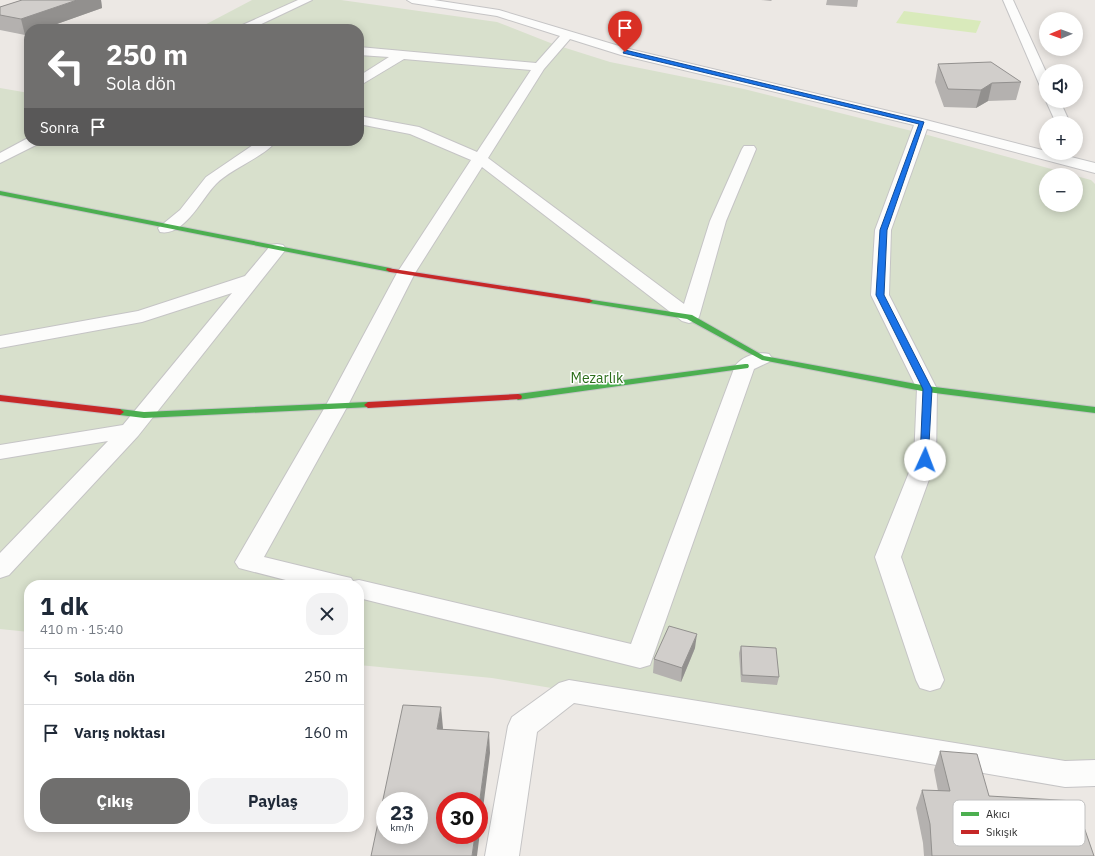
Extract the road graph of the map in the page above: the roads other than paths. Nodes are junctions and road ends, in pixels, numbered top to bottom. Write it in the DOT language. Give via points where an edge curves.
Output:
graph roads {
  1 [pos="307,0"];
  2 [pos="412,0"];
  3 [pos="995,0"];
  4 [pos="1009,1"];
  5 [pos="253,24"];
  6 [pos="567,35"];
  7 [pos="364,52"];
  8 [pos="400,56"];
  9 [pos="539,67"];
  10 [pos="1039,70"];
  11 [pos="364,79"];
  12 [pos="364,121"];
  13 [pos="922,123"];
  14 [pos="24,146"];
  15 [pos="262,146"];
  16 [pos="749,149"];
  17 [pos="1083,155"];
  18 [pos="479,158"];
  19 [pos="0,159"];
  20 [pos="1095,162"];
  21 [pos="1095,168"];
  22 [pos="0,193"];
  23 [pos="166,228"];
  24 [pos="277,249"];
  25 [pos="406,273"];
  26 [pos="249,281"];
  27 [pos="690,317"];
  28 [pos="0,342"];
  29 [pos="753,362"];
  30 [pos="927,389"];
  31 [pos="0,398"];
  32 [pos="336,407"];
  33 [pos="1095,410"];
  34 [pos="137,423"];
  35 [pos="0,452"];
  36 [pos="0,569"];
  37 [pos="322,580"];
  38 [pos="364,590"];
  39 [pos="930,680"];
  40 [pos="1095,773"];
  41 [pos="502,856"];
  1 -- 5 [label="street"];
  2 -- 6 [label="street" via="499,13"];
  3 -- 4 [label="street"];
  4 -- 10 [label="street"];
  6 -- 9 [label="street"];
  6 -- 13 [label="street" via="625,52"];
  7 -- 8 [label="street"];
  8 -- 9 [label="street"];
  8 -- 11 [label="street"];
  9 -- 18 [label="street"];
  12 -- 18 [label="street" via="414,130"];
  13 -- 21 [label="street"];
  13 -- 30 [label="street" via="883,230 880,295"];
  14 -- 19 [label="street"];
  15 -- 23 [label="street" via="211,180 186,213"];
  16 -- 27 [label="street" via="718,221"];
  17 -- 20 [label="street"];
  18 -- 25 [label="street"];
  18 -- 27 [label="street"];
  22 -- 23 [label="street"];
  23 -- 24 [label="street"];
  24 -- 25 [label="street"];
  24 -- 26 [label="street"];
  25 -- 27 [label="street"];
  25 -- 32 [label="street"];
  26 -- 28 [label="street" via="142,316"];
  26 -- 34 [label="street"];
  27 -- 29 [label="street"];
  29 -- 30 [label="street"];
  29 -- 32 [label="street" via="535,396"];
  29 -- 38 [label="street" via="640,657"];
  30 -- 33 [label="street"];
  30 -- 39 [label="street" via="925,460 888,557"];
  31 -- 34 [label="street"];
  32 -- 34 [label="street"];
  32 -- 37 [label="street" via="248,562"];
  34 -- 35 [label="street"];
  34 -- 36 [label="street"];
  40 -- 41 [label="street" via="1065,774 569,691 523,726"];
}
